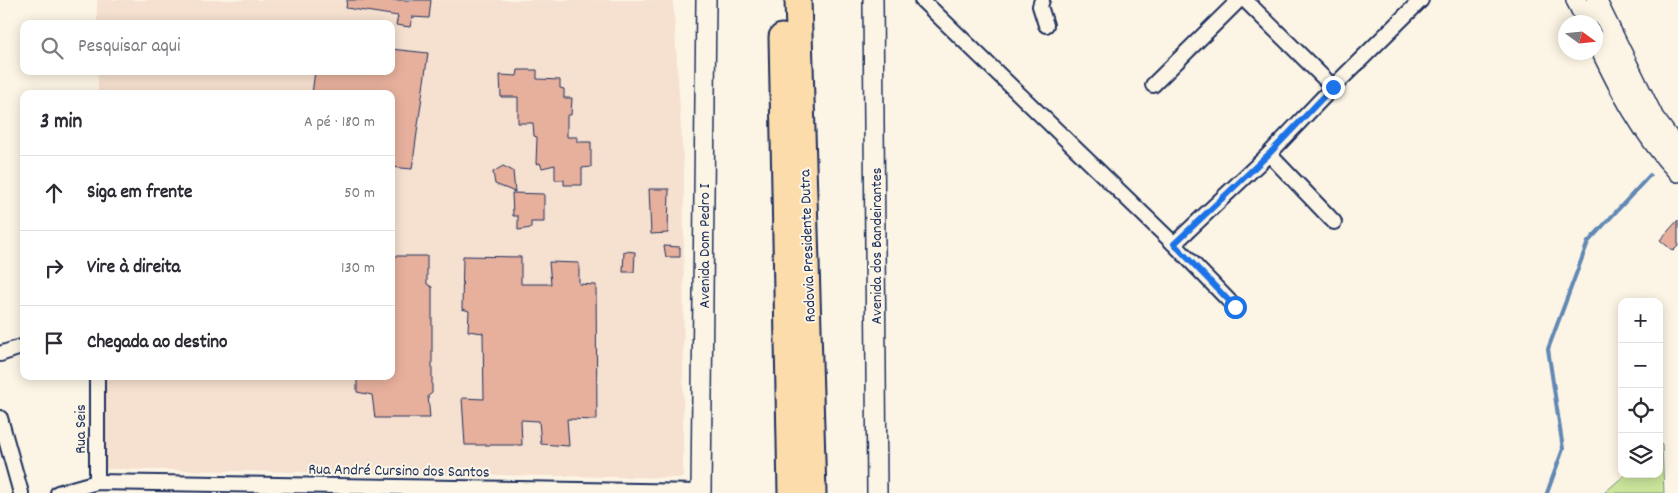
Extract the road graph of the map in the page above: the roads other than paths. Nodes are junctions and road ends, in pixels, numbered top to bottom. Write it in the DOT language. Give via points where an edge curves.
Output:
graph roads {
  1 [pos="706,0"];
  2 [pos="782,0"];
  3 [pos="798,0"];
  4 [pos="873,0"];
  5 [pos="922,0"];
  6 [pos="1042,0"];
  7 [pos="1240,0"];
  8 [pos="1245,0"];
  9 [pos="1420,0"];
  10 [pos="1576,0"];
  11 [pos="1596,0"];
  12 [pos="1584,15"];
  13 [pos="1046,25"];
  14 [pos="1603,49"];
  15 [pos="1618,67"];
  16 [pos="1153,85"];
  17 [pos="1333,87"];
  18 [pos="1678,150"];
  19 [pos="1269,154"];
  20 [pos="1678,172"];
  21 [pos="1334,222"];
  22 [pos="1174,244"];
  23 [pos="1235,307"];
  24 [pos="20,347"];
  25 [pos="0,354"];
  26 [pos="97,380"];
  27 [pos="0,418"];
  28 [pos="97,482"];
  29 [pos="701,492"];
  30 [pos="21,493"];
  31 [pos="58,493"];
  32 [pos="791,493"];
  33 [pos="813,493"];
  34 [pos="877,493"];
  1 -- 29 [label="main road, Avenida Dom Pedro I"];
  2 -- 32 [label="highway, Rodovia Presidente Dutra"];
  3 -- 33 [label="highway, Rodovia Presidente Dutra"];
  4 -- 34 [label="main road, Avenida dos Bandeirantes"];
  5 -- 22 [label="street"];
  6 -- 13 [label="street" via="1040,6"];
  7 -- 16 [label="street"];
  8 -- 17 [label="street"];
  9 -- 17 [label="street"];
  10 -- 12 [label="main road"];
  11 -- 15 [label="main road"];
  14 -- 15 [label="main road"];
  15 -- 18 [label="main road"];
  15 -- 20 [label="main road" via="1619,89 1662,155"];
  17 -- 19 [label="street"];
  19 -- 21 [label="street"];
  19 -- 22 [label="street"];
  22 -- 23 [label="street"];
  24 -- 25 [label="street"];
  26 -- 28 [label="street, Rua Seis"];
  27 -- 30 [label="street"];
  28 -- 29 [label="street, Rua André Cursino dos Santos"];
  28 -- 31 [label="street, Rua André Cursino dos Santos"];
}
